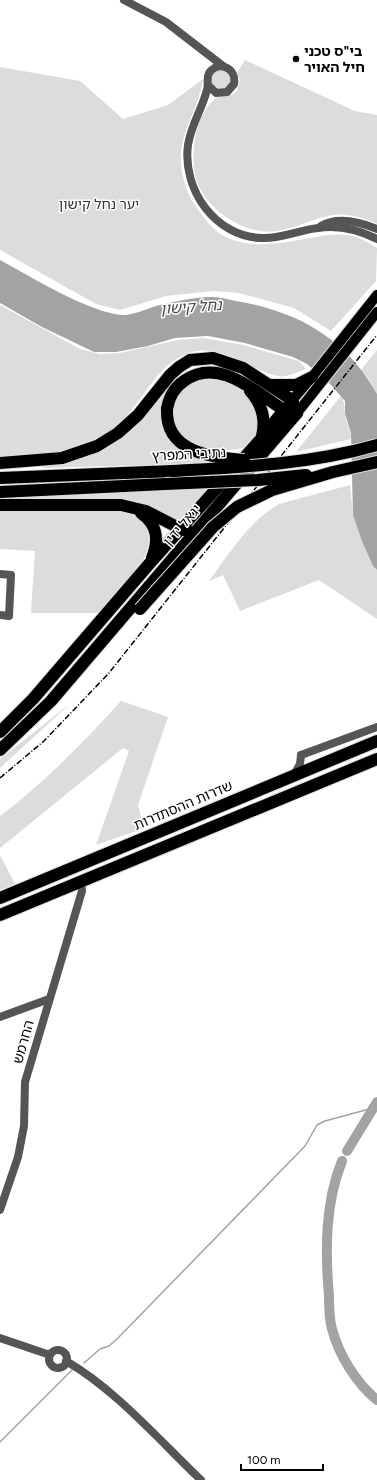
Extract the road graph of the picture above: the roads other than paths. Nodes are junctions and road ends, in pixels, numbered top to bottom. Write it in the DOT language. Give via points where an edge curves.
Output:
graph roads {
  1 [pos="124,0"];
  2 [pos="200,50"];
  3 [pos="223,66"];
  4 [pos="209,73"];
  5 [pos="208,85"];
  6 [pos="219,94"];
  7 [pos="202,104"];
  8 [pos="319,228"];
  9 [pos="377,229"];
  10 [pos="377,239"];
  11 [pos="377,295"];
  12 [pos="377,312"];
  13 [pos="238,381"];
  14 [pos="316,381"];
  15 [pos="271,385"];
  16 [pos="292,400"];
  17 [pos="284,410"];
  18 [pos="297,412"];
  19 [pos="260,440"];
  20 [pos="377,445"];
  21 [pos="377,462"];
  22 [pos="0,463"];
  23 [pos="273,464"];
  24 [pos="332,472"];
  25 [pos="0,478"];
  26 [pos="0,492"];
  27 [pos="0,505"];
  28 [pos="132,507"];
  29 [pos="181,529"];
  30 [pos="196,532"];
  31 [pos="150,563"];
  32 [pos="0,574"];
  33 [pos="0,615"];
  34 [pos="51,701"];
  35 [pos="377,727"];
  36 [pos="0,732"];
  37 [pos="377,741"];
  38 [pos="0,750"];
  39 [pos="301,755"];
  40 [pos="377,759"];
  41 [pos="316,766"];
  42 [pos="294,775"];
  43 [pos="81,882"];
  44 [pos="0,898"];
  45 [pos="0,915"];
  46 [pos="49,999"];
  47 [pos="0,1017"];
  48 [pos="0,1210"];
  49 [pos="0,1338"];
  50 [pos="50,1355"];
  51 [pos="66,1361"];
  52 [pos="201,1480"];
  1 -- 2 [label="street" via="166,22"];
  2 -- 3 [label="street"];
  2 -- 4 [label="street" via="205,57"];
  3 -- 4 [label="street" via="215,67"];
  3 -- 6 [label="street" via="232,71 235,82 229,91"];
  4 -- 5 [label="street"];
  5 -- 6 [label="street"];
  5 -- 7 [label="street"];
  6 -- 7 [label="street"];
  7 -- 8 [label="street" via="190,135 187,159 188,174 194,190 207,211 226,227 250,237 273,238"];
  8 -- 9 [label="street" via="330,222 342,220"];
  8 -- 10 [label="street" via="350,229"];
  11 -- 14 [label="main road, יגאל ידין" via="343,337"];
  12 -- 14 [label="main road, יגאל ידין" via="352,345"];
  13 -- 17 [label="highway"];
  13 -- 19 [label="highway" via="252,393 263,412 264,428"];
  13 -- 23 [label="highway, bridge" via="218,372 198,374 180,384 172,393 167,409 170,426 176,437 192,450 210,457"];
  14 -- 15 [label="highway" via="296,385"];
  14 -- 16 [label="main road, יגאל ידין"];
  14 -- 18 [label="main road, יגאל ידין"];
  15 -- 16 [label="highway"];
  15 -- 22 [label="highway" via="229,362 213,358 190,360 170,375 138,415 118,433 97,446 62,458"];
  16 -- 17 [label="main road, יגאל ידין"];
  16 -- 18 [label="highway"];
  17 -- 18 [label="highway"];
  17 -- 19 [label="highway, יגאל ידין"];
  18 -- 30 [label="highway, יגאל ידין"];
  19 -- 29 [label="highway, יגאל ידין"];
  20 -- 23 [label="highway, נתיבי המפרץ, bridge" via="327,458"];
  21 -- 24 [label="highway, נתיבי המפרץ"];
  23 -- 25 [label="highway, נתיבי המפרץ, bridge"];
  24 -- 26 [label="highway, נתיבי המפרץ, bridge" via="258,480"];
  24 -- 34 [label="highway, bridge" via="272,490 237,507 213,527 108,645"];
  27 -- 28 [label="highway" via="106,504"];
  28 -- 29 [label="highway"];
  28 -- 31 [label="highway" via="146,517 156,532 156,546"];
  29 -- 30 [label="highway"];
  29 -- 31 [label="highway, יגאל ידין"];
  30 -- 34 [label="highway, יגאל ידין"];
  31 -- 36 [label="highway, יגאל ידין" via="33,698"];
  32 -- 33 [label="street" via="11,575 10,616"];
  34 -- 38 [label="highway, יגאל ידין"];
  35 -- 39 [label="street"];
  37 -- 41 [label="highway, שדרות ההסתדרות"];
  39 -- 41 [label="street" via="307,763"];
  39 -- 42 [label="street" via="300,764"];
  40 -- 43 [label="highway"];
  41 -- 42 [label="highway, שדרות ההסתדרות"];
  42 -- 44 [label="highway, שדרות ההסתדרות"];
  43 -- 45 [label="highway"];
  43 -- 46 [label="street, החרמש" via="82,891"];
  46 -- 47 [label="street"];
  46 -- 48 [label="street, החרמש" via="25,1082 24,1126 18,1157"];
  49 -- 50 [label="street"];
  50 -- 51 [label="street" via="53,1351 61,1351 66,1356"];
  50 -- 51 [label="street" via="50,1362 55,1367 62,1367"];
  51 -- 52 [label="street" via="88,1373"];
}
